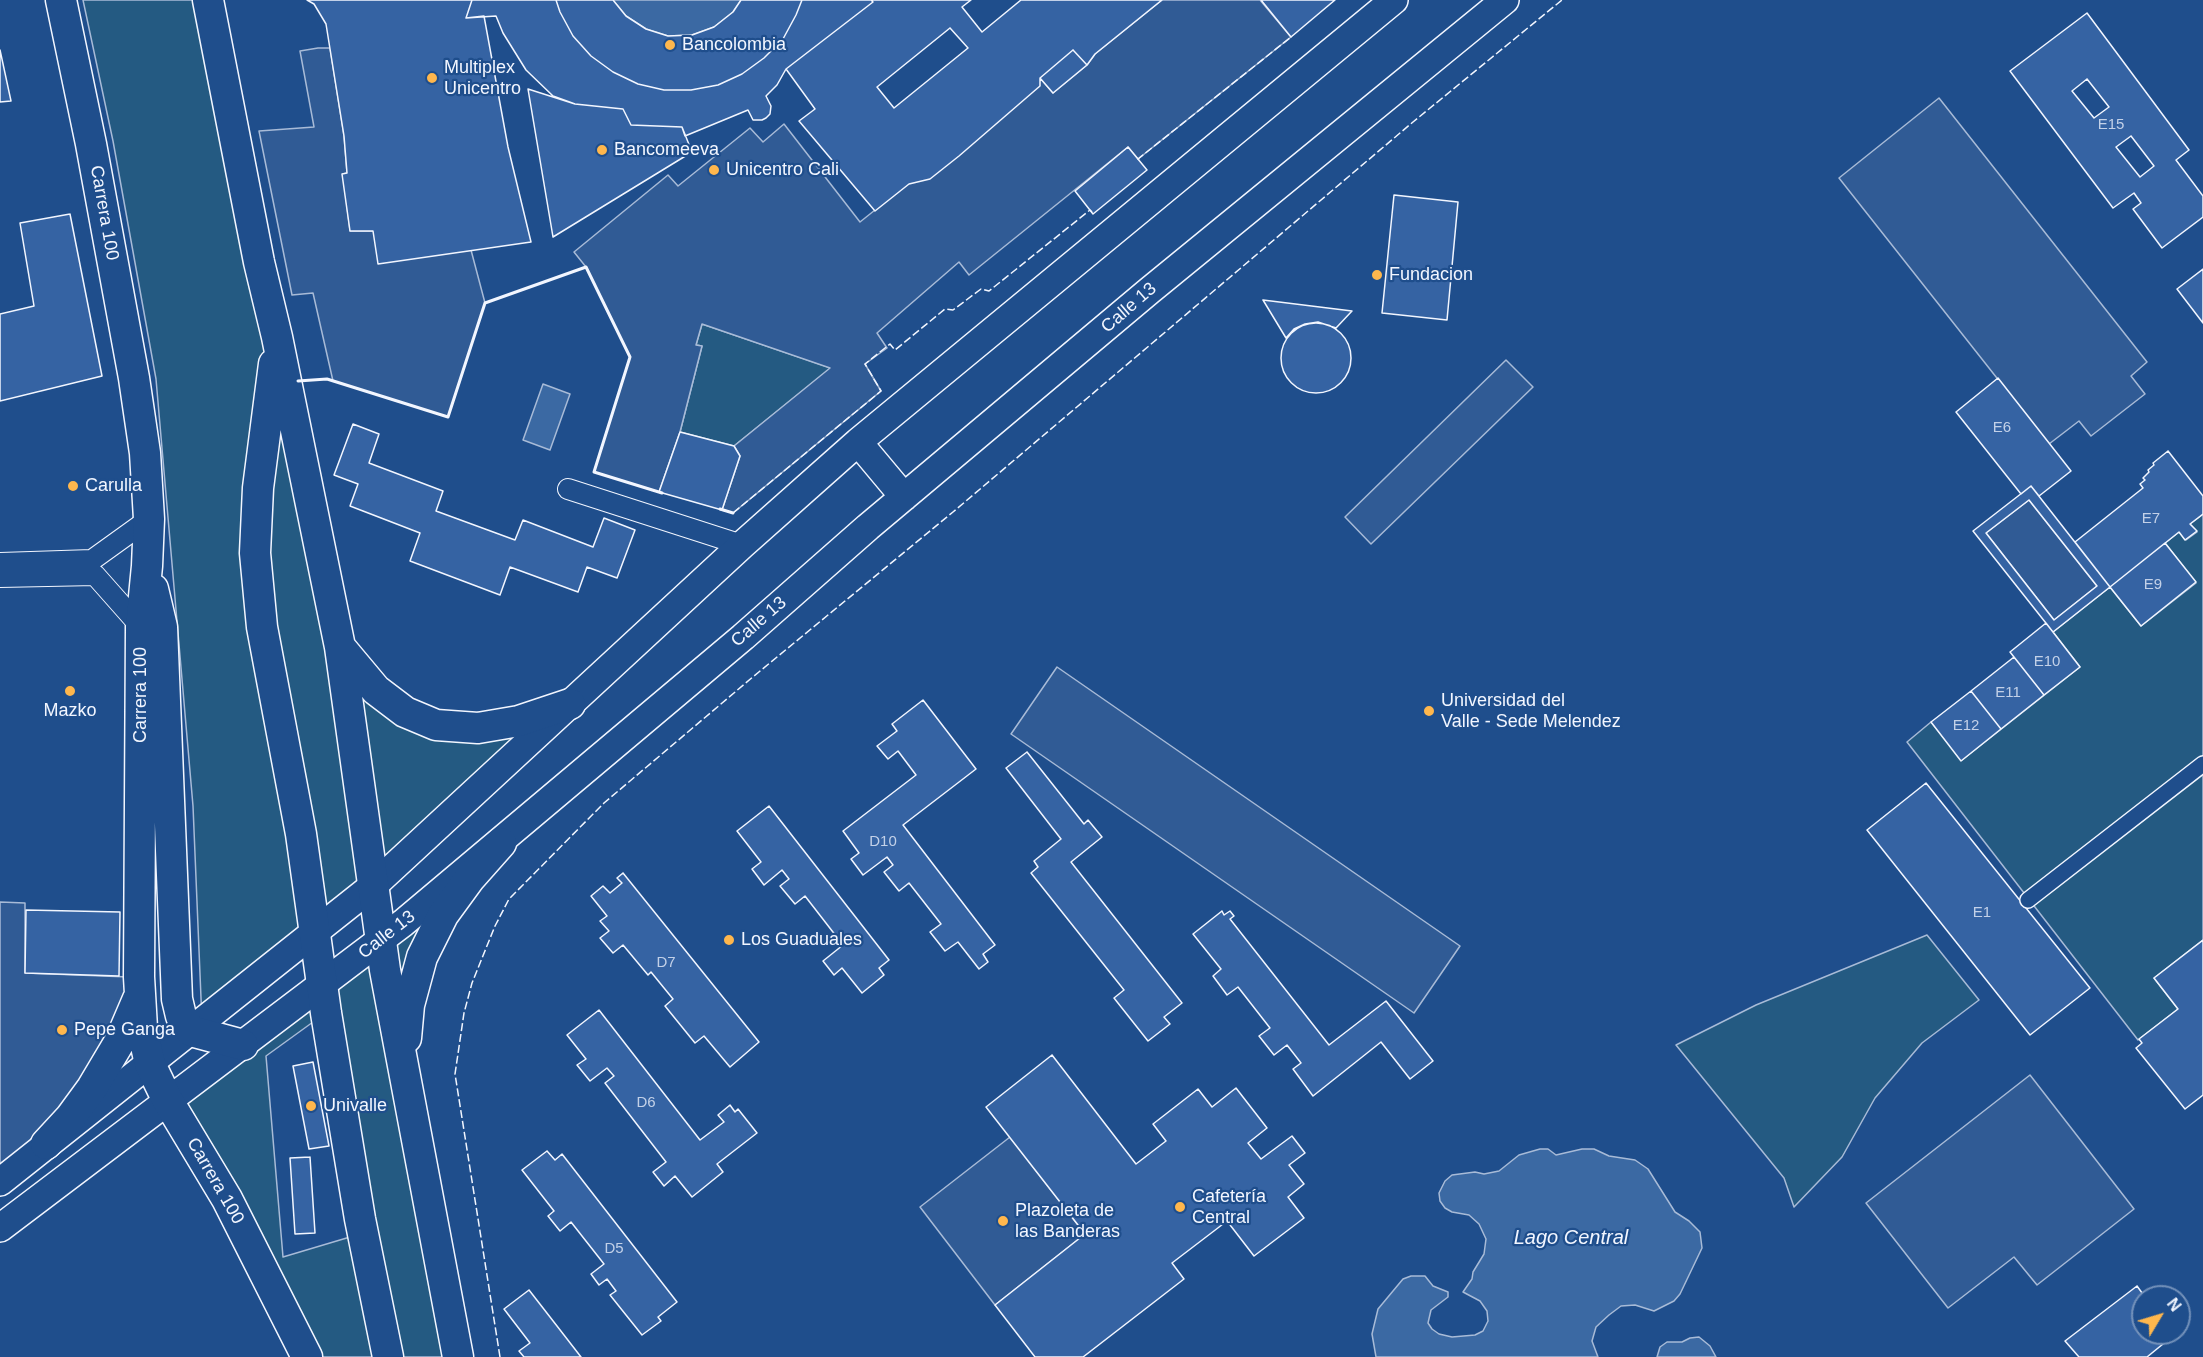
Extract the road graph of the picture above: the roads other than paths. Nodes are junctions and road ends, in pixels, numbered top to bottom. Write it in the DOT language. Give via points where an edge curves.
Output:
graph roads {
  1 [pos="61,0"];
  2 [pos="208,0"];
  3 [pos="1394,0"];
  4 [pos="1505,0"];
  5 [pos="277,337"];
  6 [pos="858,441"];
  7 [pos="568,489"];
  8 [pos="904,497"];
  9 [pos="149,519"];
  10 [pos="742,545"];
  11 [pos="0,563"];
  12 [pos="147,566"];
  13 [pos="0,577"];
  14 [pos="141,627"];
  15 [pos="340,647"];
  16 [pos="570,704"];
  17 [pos="2203,764"];
  18 [pos="501,843"];
  19 [pos="374,885"];
  20 [pos="2028,900"];
  21 [pos="315,933"];
  22 [pos="381,940"];
  23 [pos="322,986"];
  24 [pos="139,997"];
  25 [pos="191,1031"];
  26 [pos="243,1044"];
  27 [pos="150,1064"];
  28 [pos="168,1101"];
  29 [pos="410,1107"];
  30 [pos="46,1144"];
  31 [pos="0,1182"];
  32 [pos="0,1228"];
  33 [pos="307,1357"];
  34 [pos="388,1357"];
  35 [pos="458,1357"];
  1 -- 9 [label="main road, Carrera 100" via="134,378 145,453"];
  2 -- 5 [label="main road"];
  3 -- 6 [label="main road"];
  4 -- 8 [label="main road, Calle 13"];
  5 -- 15 [label="main road"];
  5 -- 21 [label="main road" via="258,488 255,553 262,627 301,834"];
  6 -- 8 [label="main road"];
  6 -- 10 [label="main road"];
  7 -- 10 [label="street"];
  8 -- 18 [label="main road, Calle 13"];
  9 -- 11 [label="street" via="92,560"];
  9 -- 12 [label="main road, Carrera 100"];
  10 -- 16 [label="main road"];
  12 -- 14 [label="main road, Carrera 100"];
  12 -- 25 [label="main road" via="162,627 177,999 181,1017"];
  13 -- 14 [label="street" via="95,575"];
  14 -- 24 [label="main road, Carrera 100"];
  15 -- 16 [label="main road" via="375,690 405,712 436,725 478,728 519,721"];
  15 -- 19 [label="main road"];
  16 -- 19 [label="main road"];
  17 -- 20 [label="street"];
  18 -- 22 [label="main road, Calle 13"];
  18 -- 29 [label="main road" via="443,915 422,957 409,1005 405,1056"];
  19 -- 21 [label="main road"];
  19 -- 22 [label="main road"];
  21 -- 23 [label="main road"];
  21 -- 25 [label="main road"];
  22 -- 23 [label="main road, Calle 13"];
  22 -- 29 [label="main road"];
  23 -- 26 [label="main road, Calle 13"];
  23 -- 34 [label="main road" via="360,1219"];
  24 -- 27 [label="main road, Carrera 100"];
  24 -- 30 [label="main road" via="97,1081"];
  25 -- 26 [label="main road"];
  25 -- 27 [label="main road"];
  26 -- 28 [label="main road, Calle 13"];
  27 -- 28 [label="main road, Carrera 100"];
  27 -- 30 [label="main road"];
  28 -- 32 [label="main road, Calle 13"];
  28 -- 33 [label="main road, Carrera 100" via="227,1199"];
  29 -- 35 [label="main road"];
  30 -- 31 [label="main road"];
}
